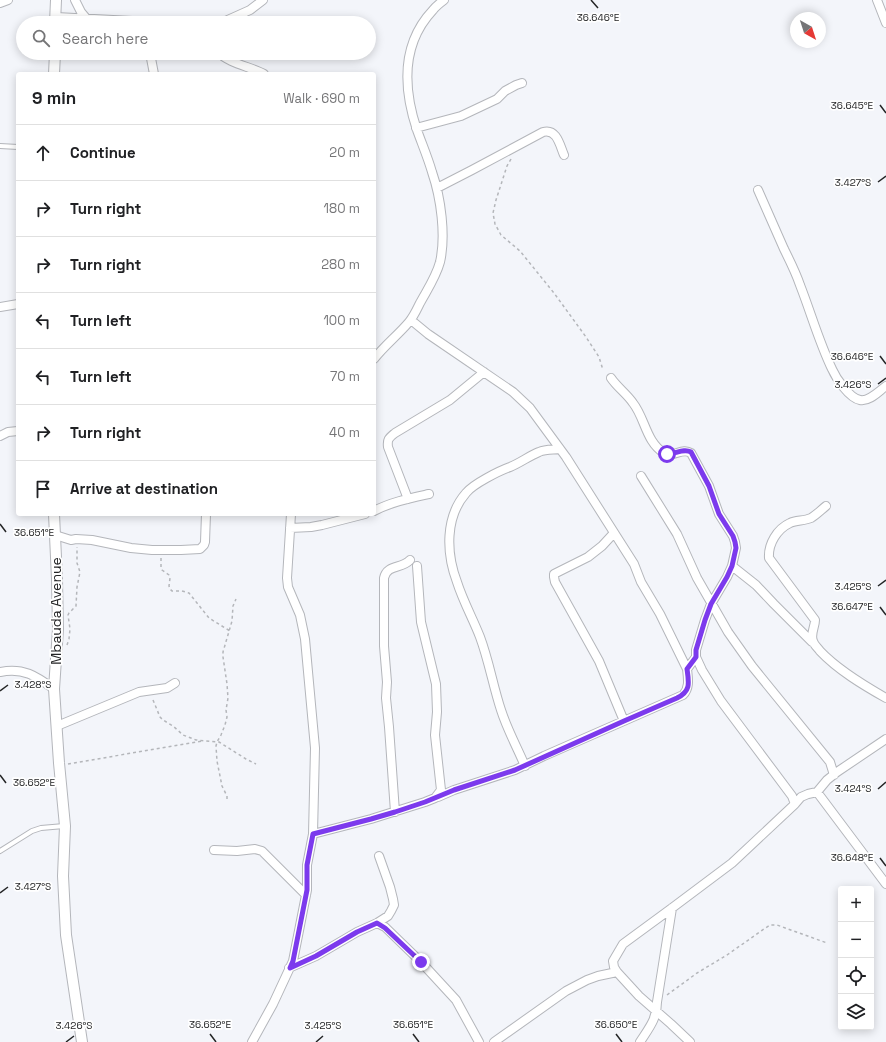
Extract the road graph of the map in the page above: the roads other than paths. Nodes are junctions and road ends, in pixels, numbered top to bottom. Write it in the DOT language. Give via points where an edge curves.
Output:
graph roads {
  1 [pos="8,0"];
  2 [pos="56,0"];
  3 [pos="75,0"];
  4 [pos="263,0"];
  5 [pos="444,0"];
  6 [pos="877,0"];
  7 [pos="0,3"];
  8 [pos="56,16"];
  9 [pos="84,16"];
  10 [pos="237,16"];
  11 [pos="886,23"];
  12 [pos="55,60"];
  13 [pos="151,60"];
  14 [pos="229,60"];
  15 [pos="54,72"];
  16 [pos="154,72"];
  17 [pos="260,72"];
  18 [pos="522,83"];
  19 [pos="416,128"];
  20 [pos="0,146"];
  21 [pos="16,147"];
  22 [pos="564,155"];
  23 [pos="437,188"];
  24 [pos="758,190"];
  25 [pos="16,304"];
  26 [pos="0,307"];
  27 [pos="411,320"];
  28 [pos="376,357"];
  29 [pos="484,372"];
  30 [pos="611,378"];
  31 [pos="886,386"];
  32 [pos="16,431"];
  33 [pos="0,436"];
  34 [pos="560,449"];
  35 [pos="640,476"];
  36 [pos="429,494"];
  37 [pos="408,499"];
  38 [pos="826,506"];
  39 [pos="376,510"];
  40 [pos="54,516"];
  41 [pos="206,516"];
  42 [pos="292,516"];
  43 [pos="357,516"];
  44 [pos="290,528"];
  45 [pos="614,533"];
  46 [pos="55,535"];
  47 [pos="410,560"];
  48 [pos="417,566"];
  49 [pos="732,566"];
  50 [pos="711,604"];
  51 [pos="813,643"];
  52 [pos="696,657"];
  53 [pos="687,669"];
  54 [pos="0,672"];
  55 [pos="175,683"];
  56 [pos="54,689"];
  57 [pos="886,698"];
  58 [pos="624,721"];
  59 [pos="57,726"];
  60 [pos="886,739"];
  61 [pos="525,766"];
  62 [pos="834,775"];
  63 [pos="817,792"];
  64 [pos="435,798"];
  65 [pos="795,804"];
  66 [pos="395,812"];
  67 [pos="65,826"];
  68 [pos="313,834"];
  69 [pos="214,850"];
  70 [pos="0,851"];
  71 [pos="379,856"];
  72 [pos="886,884"];
  73 [pos="306,895"];
  74 [pos="672,908"];
  75 [pos="377,923"];
  76 [pos="290,968"];
  77 [pos="617,972"];
  78 [pos="657,1011"];
  79 [pos="82,1042"];
  80 [pos="252,1042"];
  81 [pos="479,1042"];
  82 [pos="494,1042"];
  83 [pos="640,1042"];
  84 [pos="690,1042"];
  1 -- 7 [label="street"];
  2 -- 8 [label="street"];
  3 -- 9 [label="street"];
  4 -- 10 [label="street"];
  5 -- 19 [label="street" via="424,21 409,53 407,87"];
  6 -- 11 [label="street"];
  12 -- 15 [label="street"];
  13 -- 16 [label="street"];
  14 -- 17 [label="street"];
  18 -- 19 [label="street" via="505,91 497,99 461,116"];
  19 -- 23 [label="street"];
  20 -- 21 [label="lane"];
  22 -- 23 [label="street" via="556,136 550,131 544,132"];
  23 -- 27 [label="street" via="442,224 441,255 435,275"];
  24 -- 31 [label="street" via="800,284 832,369 839,380 852,396 860,400 871,398"];
  25 -- 26 [label="street"];
  27 -- 28 [label="street"];
  27 -- 29 [label="street"];
  29 -- 34 [label="street" via="530,408"];
  29 -- 37 [label="street" via="450,400 388,439 388,447"];
  30 -- 49 [label="street" via="633,402 649,436 659,448 667,454 686,450 691,452 709,486 719,514 733,536 735,554"];
  32 -- 33 [label="street"];
  34 -- 45 [label="street"];
  34 -- 61 [label="street" via="540,452 499,471 467,491 458,503 451,523 449,542 456,580 480,638 501,710"];
  35 -- 50 [label="street" via="677,534"];
  36 -- 37 [label="street"];
  37 -- 39 [label="street"];
  38 -- 51 [label="street" via="809,519 790,523 777,532 769,554 769,558 815,620 811,635"];
  40 -- 46 [label="street, Mbauda Avenue"];
  41 -- 46 [label="street" via="205,542 200,549 131,548 98,541 71,540"];
  42 -- 44 [label="street"];
  43 -- 44 [label="street" via="311,527"];
  44 -- 68 [label="street" via="288,587 300,615 305,639 315,748"];
  45 -- 53 [label="street" via="634,564"];
  45 -- 58 [label="street" via="588,557 554,574 554,577 599,661"];
  46 -- 56 [label="street, Mbauda Avenue" via="58,629"];
  47 -- 66 [label="street" via="400,567 391,568 384,578 386,698"];
  48 -- 64 [label="street" via="421,622 436,684 435,735 442,790"];
  49 -- 50 [label="street"];
  49 -- 51 [label="street" via="756,584"];
  50 -- 52 [label="street" via="699,638"];
  50 -- 62 [label="street" via="752,666 830,762"];
  51 -- 57 [label="street" via="835,664"];
  52 -- 53 [label="street"];
  52 -- 65 [label="street" via="721,701 792,796"];
  53 -- 58 [label="street" via="688,684 683,695"];
  54 -- 56 [label="street" via="20,670"];
  55 -- 59 [label="street" via="167,688 139,692"];
  56 -- 59 [label="street, Mbauda Avenue"];
  58 -- 61 [label="street"];
  59 -- 67 [label="street, Mbauda Avenue"];
  60 -- 62 [label="street"];
  61 -- 64 [label="street"];
  62 -- 63 [label="street"];
  63 -- 65 [label="street" via="808,794"];
  63 -- 72 [label="street"];
  64 -- 66 [label="street"];
  65 -- 74 [label="street" via="732,863"];
  66 -- 68 [label="street"];
  67 -- 70 [label="lane" via="32,831"];
  67 -- 79 [label="street, Mbauda Avenue" via="63,876 66,935"];
  68 -- 73 [label="street" via="307,865"];
  69 -- 73 [label="street" via="262,851"];
  71 -- 75 [label="street" via="394,905 388,916"];
  73 -- 76 [label="street"];
  74 -- 77 [label="street" via="623,944 613,961"];
  74 -- 78 [label="street"];
  75 -- 76 [label="street"];
  75 -- 81 [label="street" via="421,962 456,1000"];
  76 -- 80 [label="street"];
  77 -- 78 [label="street"];
  77 -- 82 [label="street" via="587,980 566,991"];
  78 -- 83 [label="street" via="650,1028"];
  78 -- 84 [label="street"];
}
